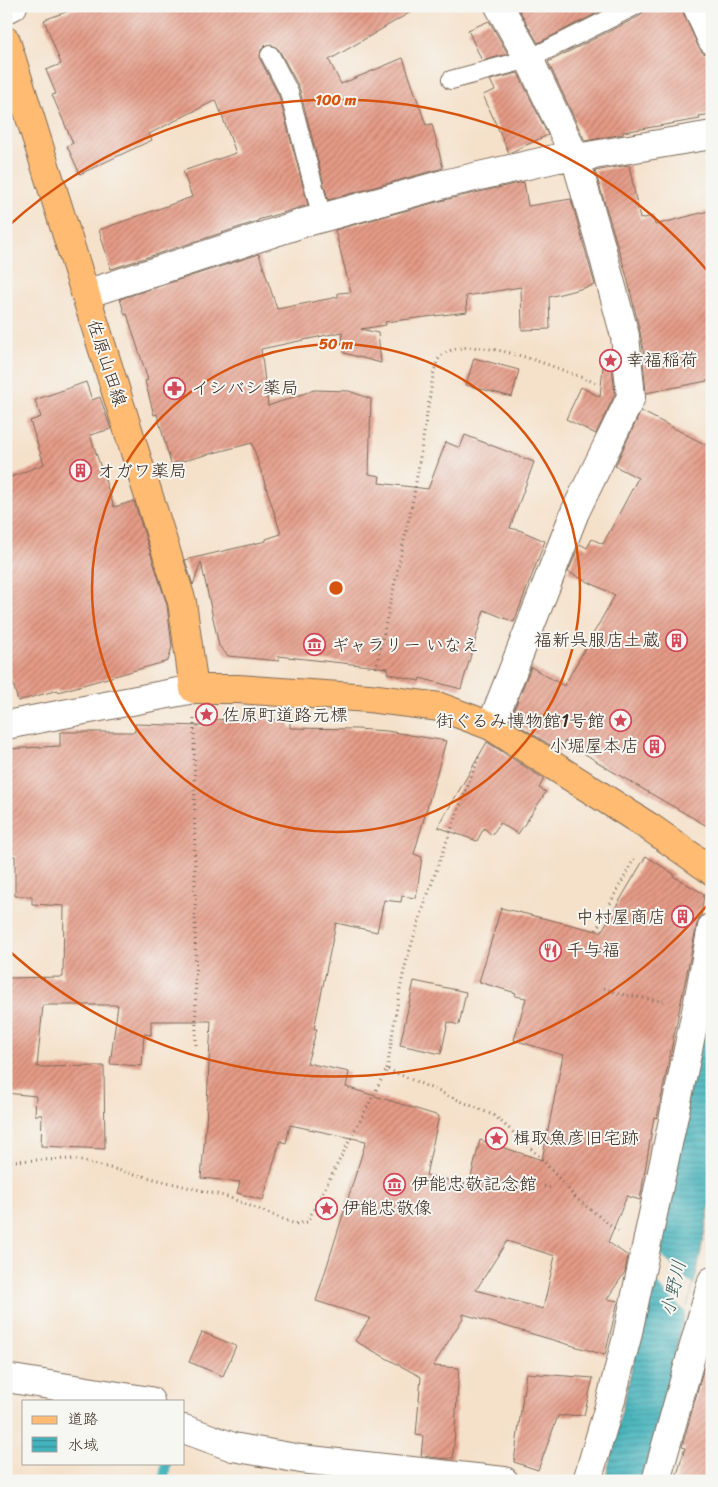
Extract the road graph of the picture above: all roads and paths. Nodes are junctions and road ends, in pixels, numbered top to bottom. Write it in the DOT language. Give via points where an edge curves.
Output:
graph roads {
  1 [pos="13,6"];
  2 [pos="499,6"];
  3 [pos="635,6"];
  4 [pos="697,6"];
  5 [pos="6,10"];
  6 [pos="712,40"];
  7 [pos="270,55"];
  8 [pos="9,59"];
  9 [pos="528,59"];
  10 [pos="451,80"];
  11 [pos="712,135"];
  12 [pos="575,157"];
  13 [pos="322,218"];
  14 [pos="86,294"];
  15 [pos="631,397"];
  16 [pos="194,688"];
  17 [pos="369,698"];
  18 [pos="7,721"];
  19 [pos="491,726"];
  20 [pos="651,828"];
  21 [pos="712,871"];
  22 [pos="712,927"];
  23 [pos="596,930"];
  24 [pos="604,988"];
  25 [pos="697,1007"];
  26 [pos="196,1047"];
  27 [pos="387,1069"];
  28 [pos="6,1161"];
  29 [pos="544,1186"];
  30 [pos="551,1188"];
  31 [pos="645,1252"];
  32 [pos="712,1281"];
  33 [pos="6,1378"];
  34 [pos="144,1400"];
  35 [pos="185,1429"];
  36 [pos="504,1481"];
  37 [pos="587,1481"];
  38 [pos="656,1481"];
  1 -- 5 [label="street"];
  2 -- 9 [label="street"];
  3 -- 9 [label="lane"];
  4 -- 6 [label="street"];
  7 -- 13 [label="lane" via="289,92"];
  8 -- 14 [label="main road, 佐原山田線"];
  9 -- 10 [label="lane"];
  9 -- 12 [label="street"];
  11 -- 12 [label="street"];
  12 -- 13 [label="street" via="444,184"];
  12 -- 15 [label="street" via="625,336"];
  13 -- 14 [label="street"];
  14 -- 16 [label="main road, 佐原山田線" via="182,602"];
  15 -- 17 [label="path" via="500,350 463,346 444,353 436,363 433,376 414,495"];
  15 -- 19 [label="street" via="575,512"];
  16 -- 17 [label="main road" via="238,688"];
  16 -- 18 [label="street"];
  16 -- 26 [label="path"];
  17 -- 19 [label="main road" via="440,707"];
  19 -- 20 [label="main road"];
  19 -- 27 [label="path" via="442,851 406,964"];
  20 -- 21 [label="main road"];
  20 -- 23 [label="path"];
  22 -- 25 [label="street"];
  24 -- 25 [label="path" via="619,994"];
  25 -- 31 [label="street"];
  27 -- 28 [label="path" via="307,1222 295,1224 228,1197 73,1159"];
  27 -- 31 [label="path" via="495,1116 539,1156 577,1199"];
  29 -- 30 [label="path"];
  31 -- 37 [label="street" via="627,1337"];
  32 -- 38 [label="street"];
  33 -- 34 [label="street"];
  35 -- 36 [label="street" via="233,1447 301,1459"];
}
